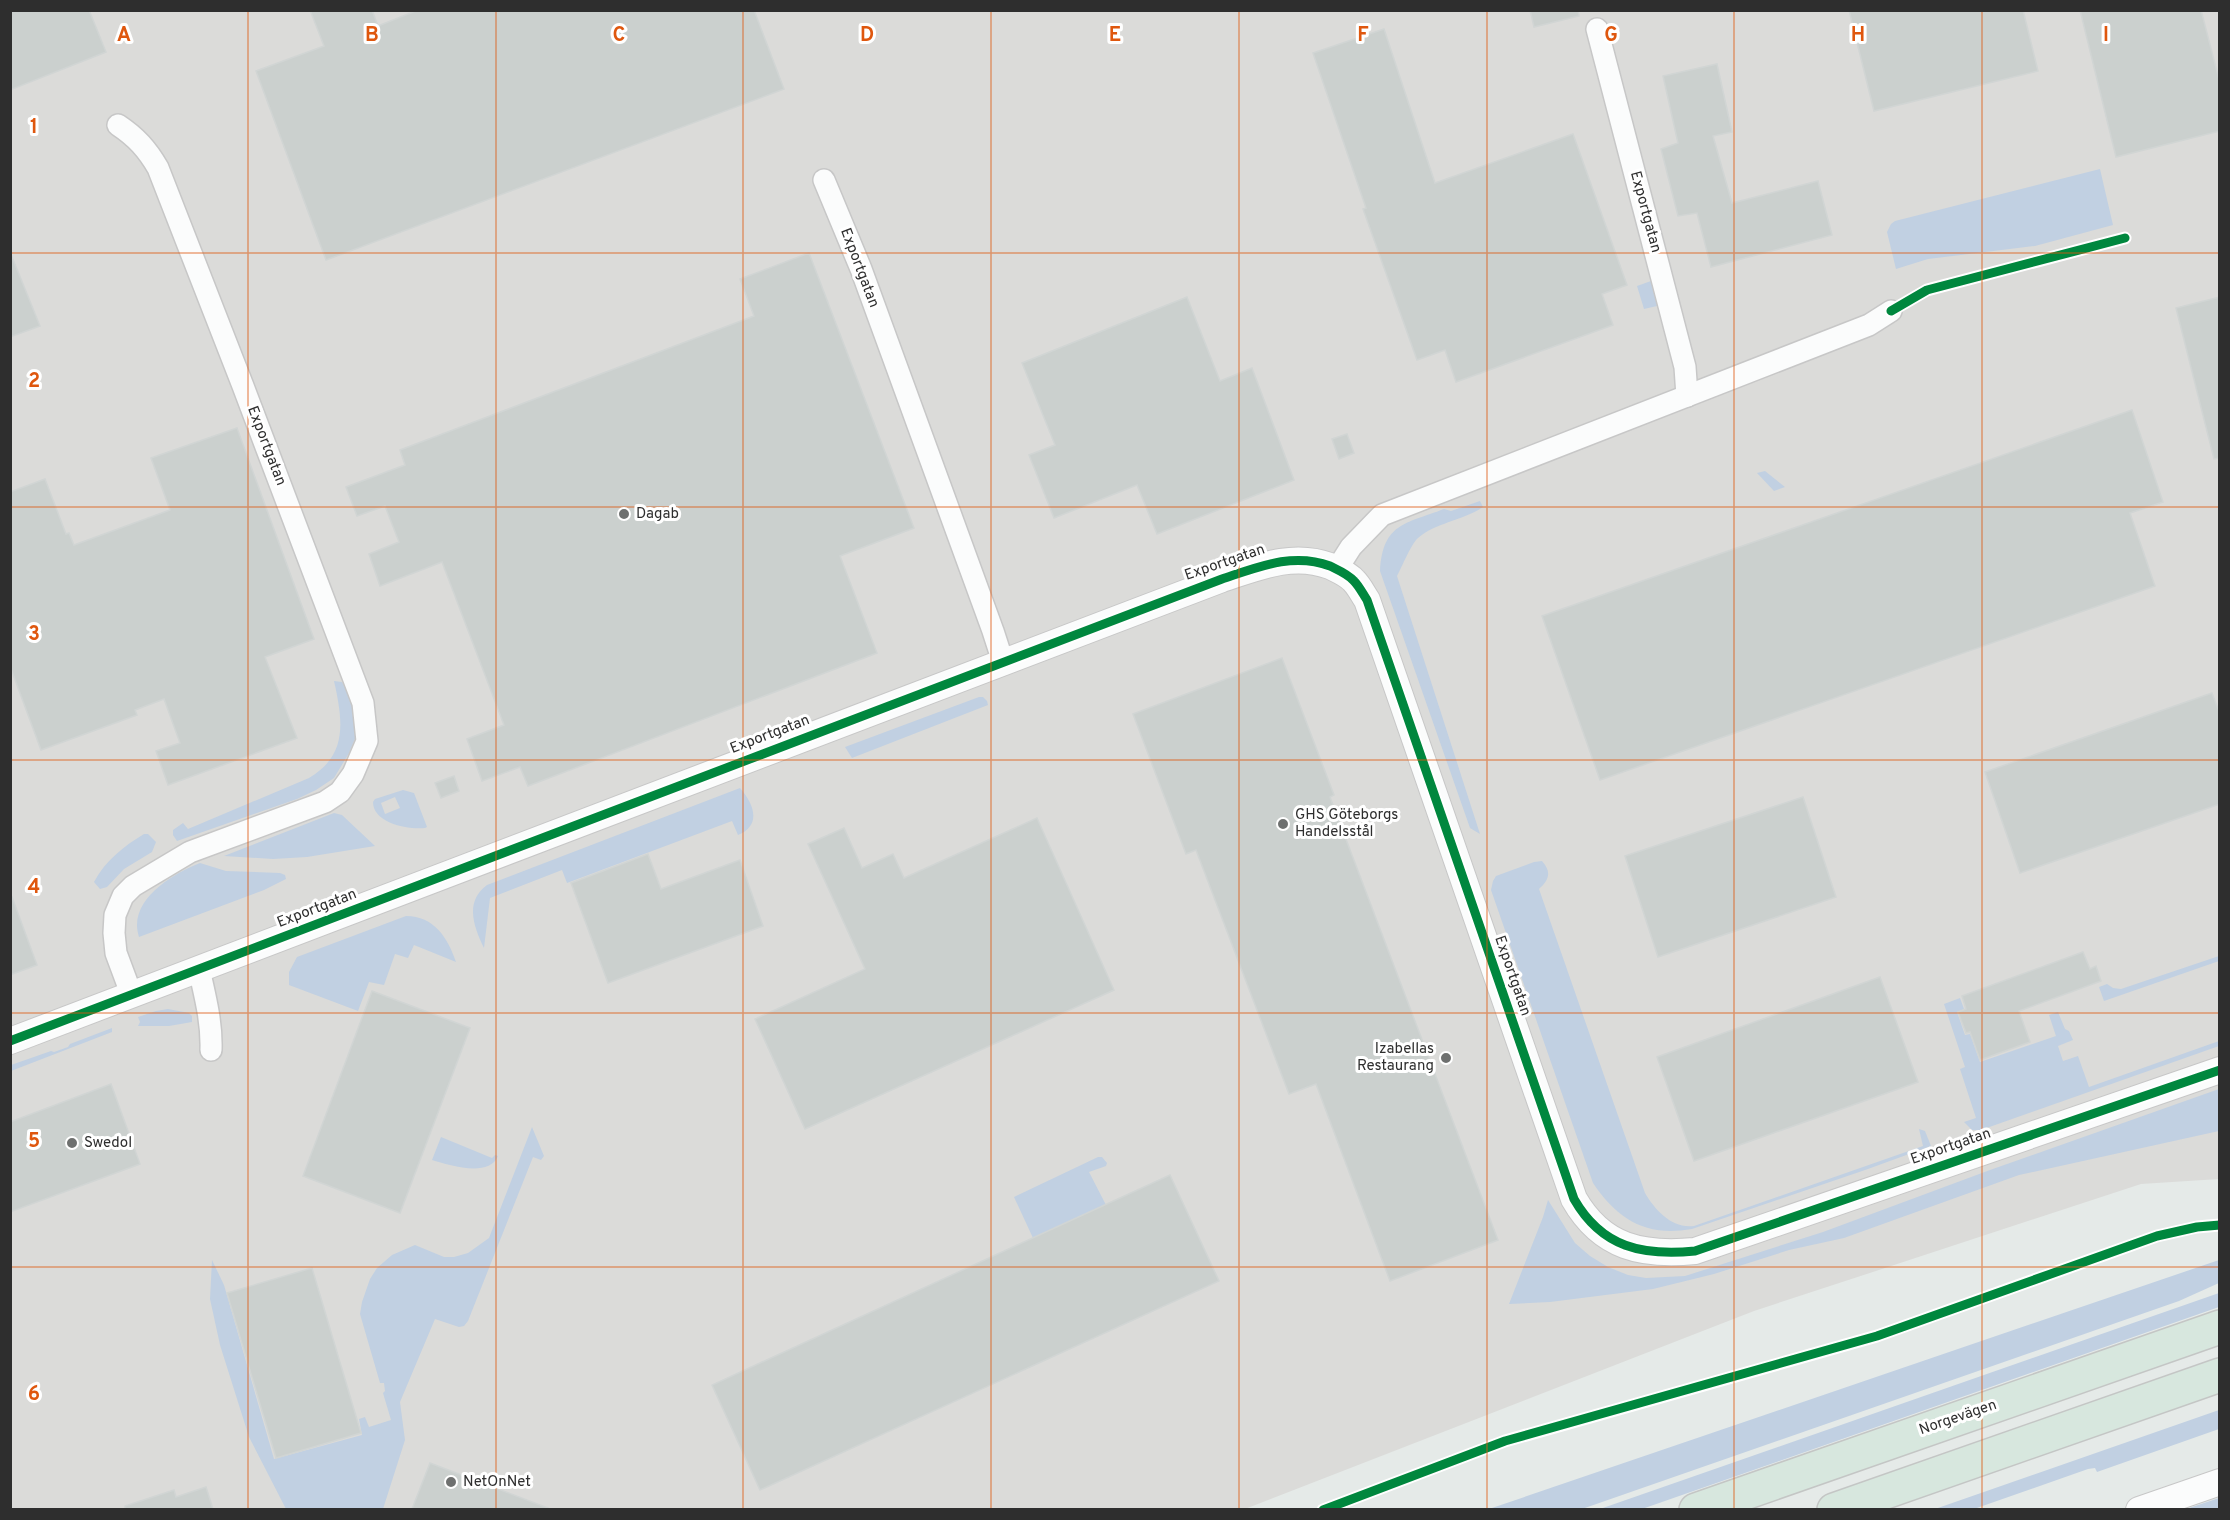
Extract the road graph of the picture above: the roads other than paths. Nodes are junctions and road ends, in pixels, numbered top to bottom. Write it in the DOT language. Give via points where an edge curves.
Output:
graph roads {
  1 [pos="1597,29"];
  2 [pos="118,125"];
  3 [pos="824,180"];
  4 [pos="1891,311"];
  5 [pos="1687,396"];
  6 [pos="1337,569"];
  7 [pos="1003,662"];
  8 [pos="199,969"];
  9 [pos="132,996"];
  10 [pos="10,1041"];
  11 [pos="211,1050"];
  12 [pos="2220,1070"];
  13 [pos="2220,1327"];
  14 [pos="2220,1375"];
  15 [pos="2220,1482"];
  16 [pos="1696,1509"];
  17 [pos="1834,1509"];
  18 [pos="2139,1509"];
  1 -- 5 [label="street, Exportgatan" via="1685,367"];
  2 -- 9 [label="street, Exportgatan" via="136,137 158,168 363,703 367,741 353,774 340,792 325,802 190,852 133,885 123,896 114,933 116,953"];
  3 -- 7 [label="street, Exportgatan" via="865,280"];
  4 -- 5 [label="street" via="1869,324"];
  5 -- 6 [label="street" via="1382,515 1351,547"];
  6 -- 7 [label="street, Exportgatan" via="1319,562 1277,561"];
  6 -- 12 [label="street, Exportgatan" via="1353,580 1367,600 1377,626 1574,1199 1589,1220 1627,1247 1667,1254 1695,1251"];
  7 -- 8 [label="street, Exportgatan"];
  8 -- 9 [label="street, Exportgatan"];
  8 -- 11 [label="street" via="208,1006"];
  9 -- 10 [label="street, Exportgatan"];
  13 -- 16 [label="highway, Norgevägen"];
  14 -- 17 [label="highway"];
  15 -- 18 [label="street"];
}
